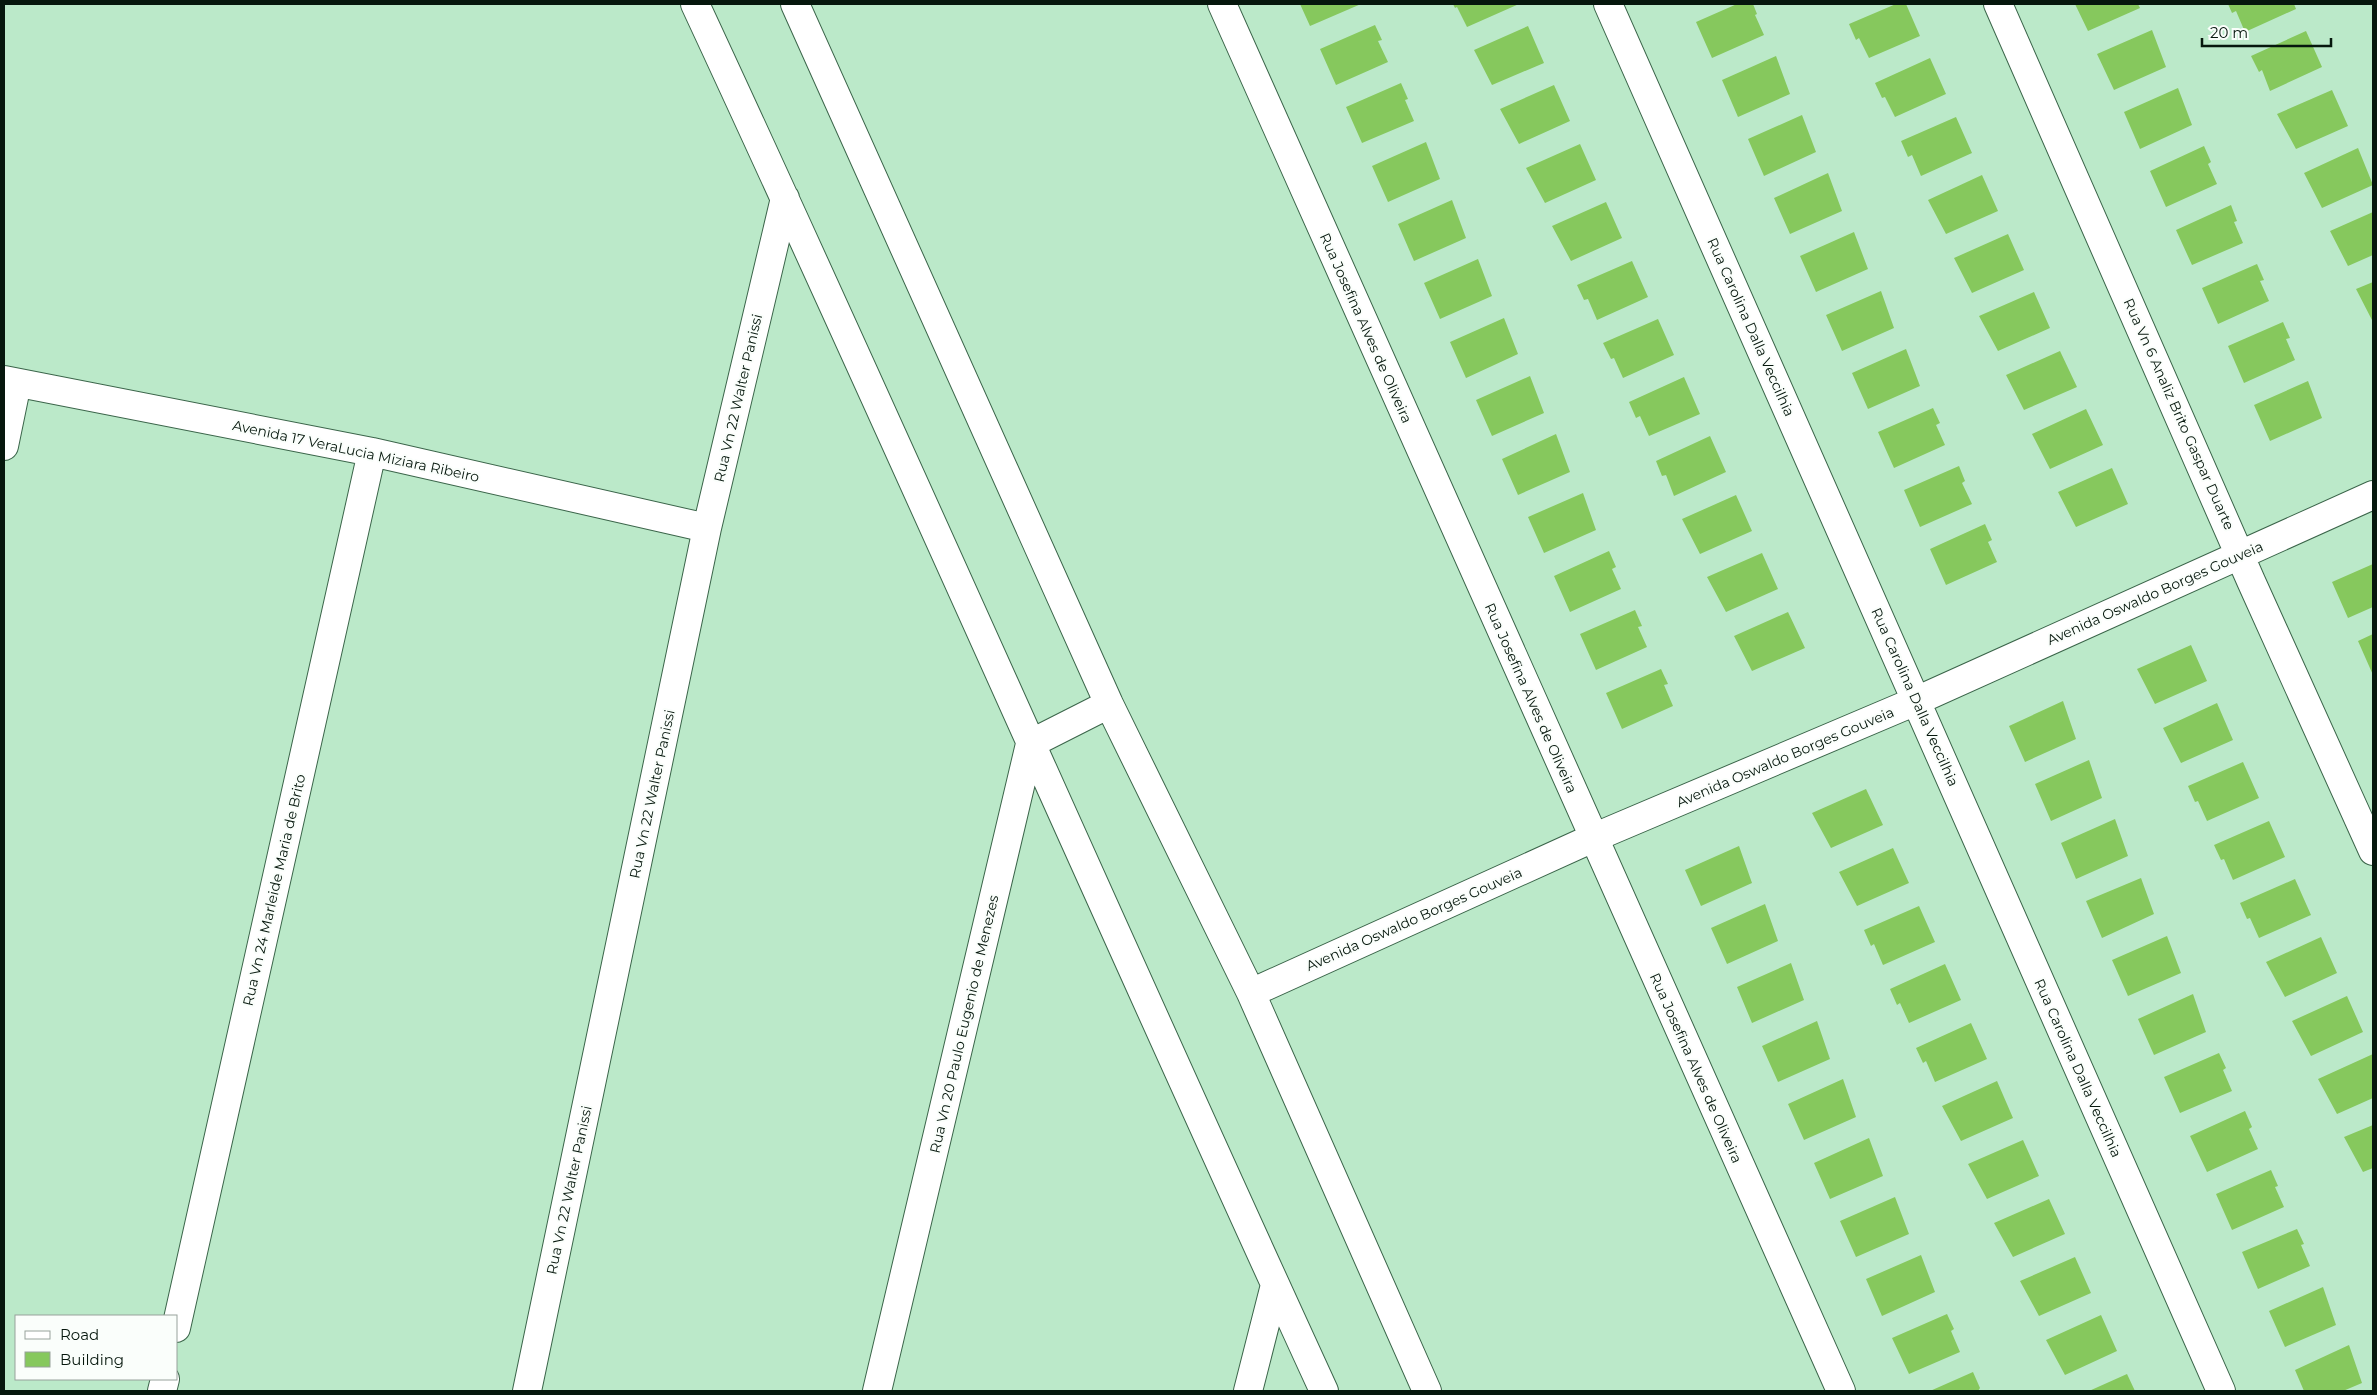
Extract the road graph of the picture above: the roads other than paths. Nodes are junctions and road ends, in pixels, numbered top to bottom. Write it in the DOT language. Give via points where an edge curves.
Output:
graph roads {
  1 [pos="695,4"];
  2 [pos="795,4"];
  3 [pos="1222,4"];
  4 [pos="1608,4"];
  5 [pos="1998,4"];
  6 [pos="785,198"];
  7 [pos="11,382"];
  8 [pos="4,446"];
  9 [pos="372,452"];
  10 [pos="2373,496"];
  11 [pos="707,528"];
  12 [pos="2240,554"];
  13 [pos="1916,701"];
  14 [pos="1110,704"];
  15 [pos="1030,744"];
  16 [pos="1593,838"];
  17 [pos="2373,851"];
  18 [pos="1252,993"];
  19 [pos="1275,1285"];
  20 [pos="178,1319"];
  21 [pos="527,1391"];
  22 [pos="877,1391"];
  23 [pos="1248,1391"];
  24 [pos="1324,1391"];
  25 [pos="1427,1391"];
  26 [pos="1841,1391"];
  27 [pos="2221,1391"];
  1 -- 6 [label="street"];
  2 -- 14 [label="street"];
  3 -- 16 [label="street, Rua Josefina Alves de Oliveira"];
  4 -- 13 [label="street, Rua Carolina Dalla Veccilhia"];
  5 -- 12 [label="street, Rua Vn 6 Analiz Brito Gaspar Duarte"];
  6 -- 11 [label="street, Rua Vn 22 Walter Panissi"];
  6 -- 15 [label="street"];
  7 -- 8 [label="street"];
  7 -- 9 [label="street, Avenida 17 VeraLucia Miziara Ribeiro"];
  9 -- 11 [label="street, Avenida 17 VeraLucia Miziara Ribeiro"];
  9 -- 20 [label="street, Rua Vn 24 Marleide Maria de Brito"];
  10 -- 12 [label="street, Avenida Oswaldo Borges Gouveia"];
  11 -- 21 [label="street, Rua Vn 22 Walter Panissi"];
  12 -- 13 [label="street, Avenida Oswaldo Borges Gouveia"];
  12 -- 17 [label="street, Rua Vn 6 Analiz Brito Gaspar Duarte"];
  13 -- 16 [label="street, Avenida Oswaldo Borges Gouveia"];
  13 -- 27 [label="street, Rua Carolina Dalla Veccilhia"];
  14 -- 15 [label="street"];
  14 -- 18 [label="street"];
  15 -- 19 [label="street"];
  15 -- 22 [label="street, Rua Vn 20 Paulo Eugenio de Menezes"];
  16 -- 18 [label="street, Avenida Oswaldo Borges Gouveia"];
  16 -- 26 [label="street, Rua Josefina Alves de Oliveira"];
  18 -- 25 [label="street"];
  19 -- 23 [label="street"];
  19 -- 24 [label="street"];
}
